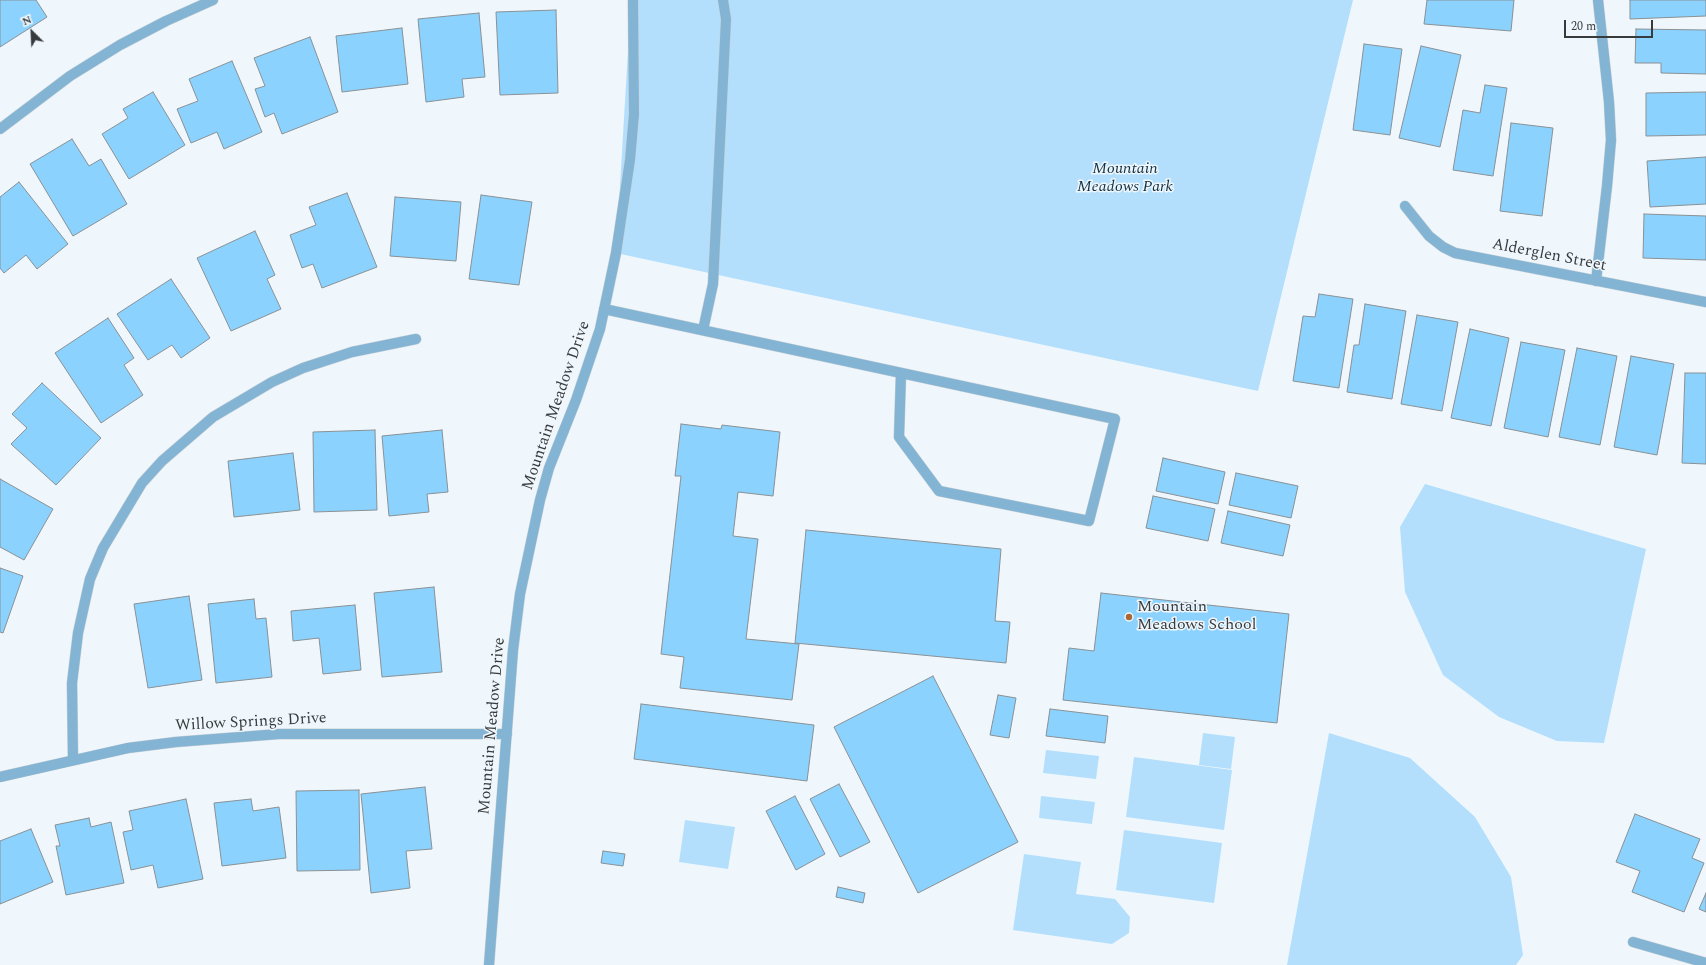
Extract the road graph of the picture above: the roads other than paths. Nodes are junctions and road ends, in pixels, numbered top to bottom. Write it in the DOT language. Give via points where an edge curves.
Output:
graph roads {
  1 [pos="213,0"];
  2 [pos="633,0"];
  3 [pos="723,0"];
  4 [pos="1598,0"];
  5 [pos="0,129"];
  6 [pos="1405,206"];
  7 [pos="1596,281"];
  8 [pos="1706,302"];
  9 [pos="604,309"];
  10 [pos="703,330"];
  11 [pos="416,339"];
  12 [pos="901,373"];
  13 [pos="507,734"];
  14 [pos="73,760"];
  15 [pos="0,777"];
  16 [pos="1633,942"];
  17 [pos="1706,963"];
  18 [pos="489,965"];
  1 -- 5 [label="street" via="120,45 70,76"];
  2 -- 9 [label="street, Mountain Meadow Drive" via="634,114 630,160 616,254"];
  3 -- 10 [label="street" via="726,19 713,277"];
  4 -- 7 [label="street" via="1611,140"];
  6 -- 7 [label="street, Alderglen Street" via="1428,236 1455,252"];
  7 -- 8 [label="street, Alderglen Street"];
  9 -- 10 [label="street"];
  9 -- 13 [label="street, Mountain Meadow Drive" via="600,329 549,468 540,500 520,594"];
  10 -- 12 [label="street"];
  11 -- 14 [label="street" via="352,352 303,368 272,382 212,417 162,461 142,483 103,548 90,579 78,633 72,684"];
  12 -- 12 [label="street" via="899,437 939,491 1089,521 1115,419"];
  13 -- 14 [label="street, Willow Springs Drive" via="279,734 128,748"];
  13 -- 18 [label="street, Mountain Meadow Drive"];
  14 -- 15 [label="street, Willow Springs Drive"];
  16 -- 17 [label="street"];
}
